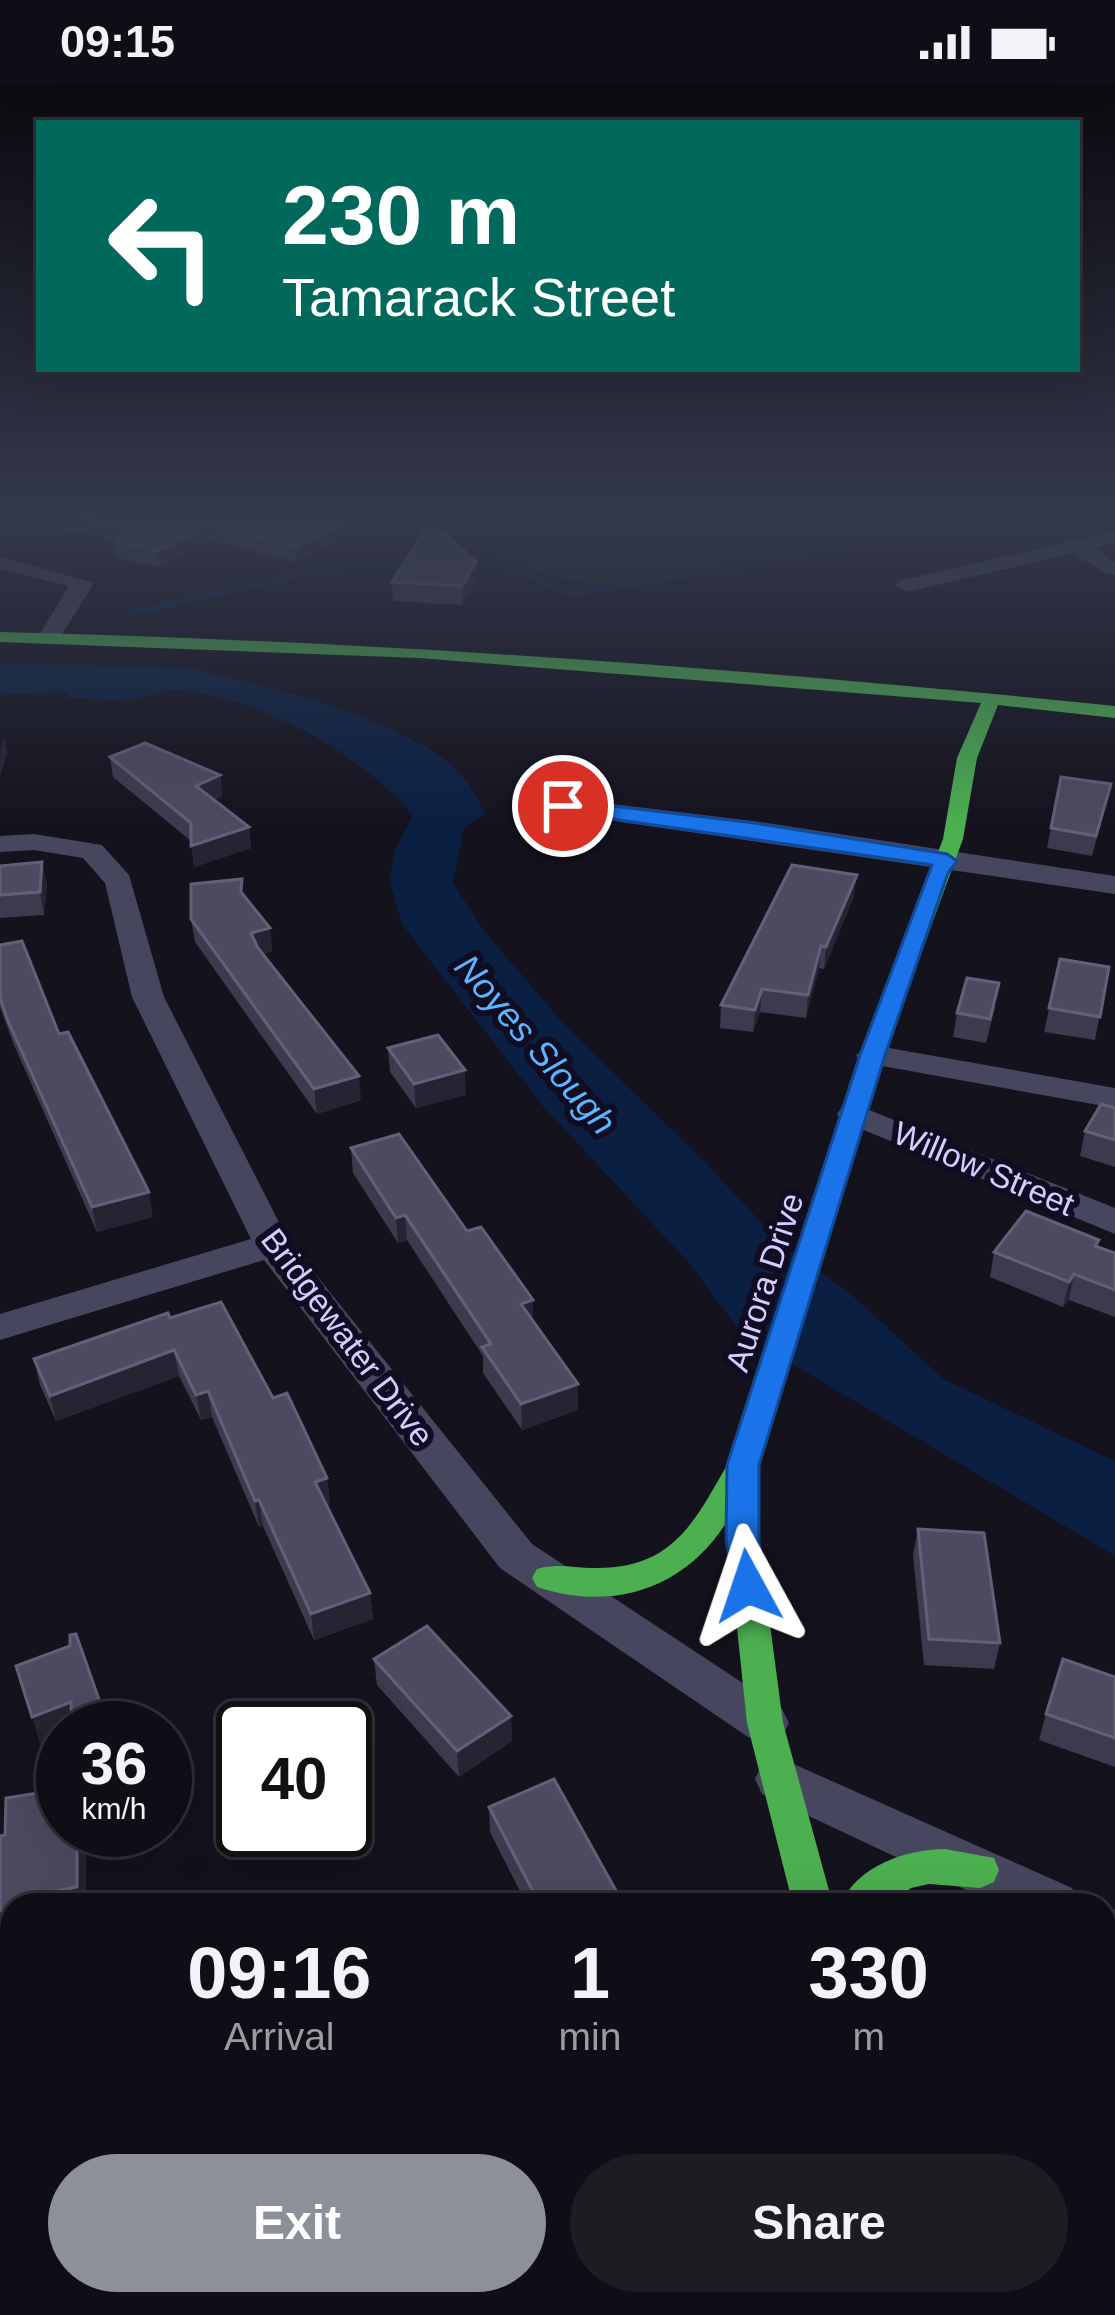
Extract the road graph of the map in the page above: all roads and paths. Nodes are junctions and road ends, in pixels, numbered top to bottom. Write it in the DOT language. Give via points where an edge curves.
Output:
graph roads {
  1 [pos="58,619"];
  2 [pos="0,637"];
  3 [pos="49,638"];
  4 [pos="992,698"];
  5 [pos="1115,712"];
  6 [pos="563,806"];
  7 [pos="0,844"];
  8 [pos="947,861"];
  9 [pos="1115,885"];
  10 [pos="872,1055"];
  11 [pos="1115,1098"];
  12 [pos="854,1114"];
  13 [pos="1115,1222"];
  14 [pos="272,1245"];
  15 [pos="0,1327"];
  16 [pos="743,1465"];
  17 [pos="549,1579"];
  18 [pos="765,1723"];
  19 [pos="780,1779"];
  20 [pos="980,1870"];
  21 [pos="810,1893"];
  22 [pos="868,1893"];
  23 [pos="1028,1893"];
  1 -- 3 [label="street"];
  2 -- 3 [label="street"];
  3 -- 4 [label="street" via="512,655"];
  4 -- 5 [label="street"];
  4 -- 8 [label="street, Aurora Drive" via="961,782"];
  6 -- 8 [label="street"];
  7 -- 14 [label="street, Bridgewater Drive" via="92,851 119,881 148,997"];
  8 -- 9 [label="street"];
  8 -- 10 [label="street, Aurora Drive"];
  10 -- 11 [label="street"];
  10 -- 12 [label="street, Aurora Drive"];
  12 -- 13 [label="street, Willow Street"];
  12 -- 16 [label="street, Aurora Drive"];
  14 -- 15 [label="street"];
  14 -- 17 [label="street, Bridgewater Drive" via="516,1556"];
  16 -- 17 [label="street" via="697,1546 647,1579"];
  16 -- 18 [label="street, Aurora Drive" via="742,1541"];
  17 -- 18 [label="street, Bridgewater Drive"];
  18 -- 19 [label="street, Aurora Drive"];
  19 -- 20 [label="street"];
  19 -- 21 [label="street, Aurora Drive"];
  20 -- 22 [label="street" via="947,1863 905,1868"];
  20 -- 23 [label="street"];
}
